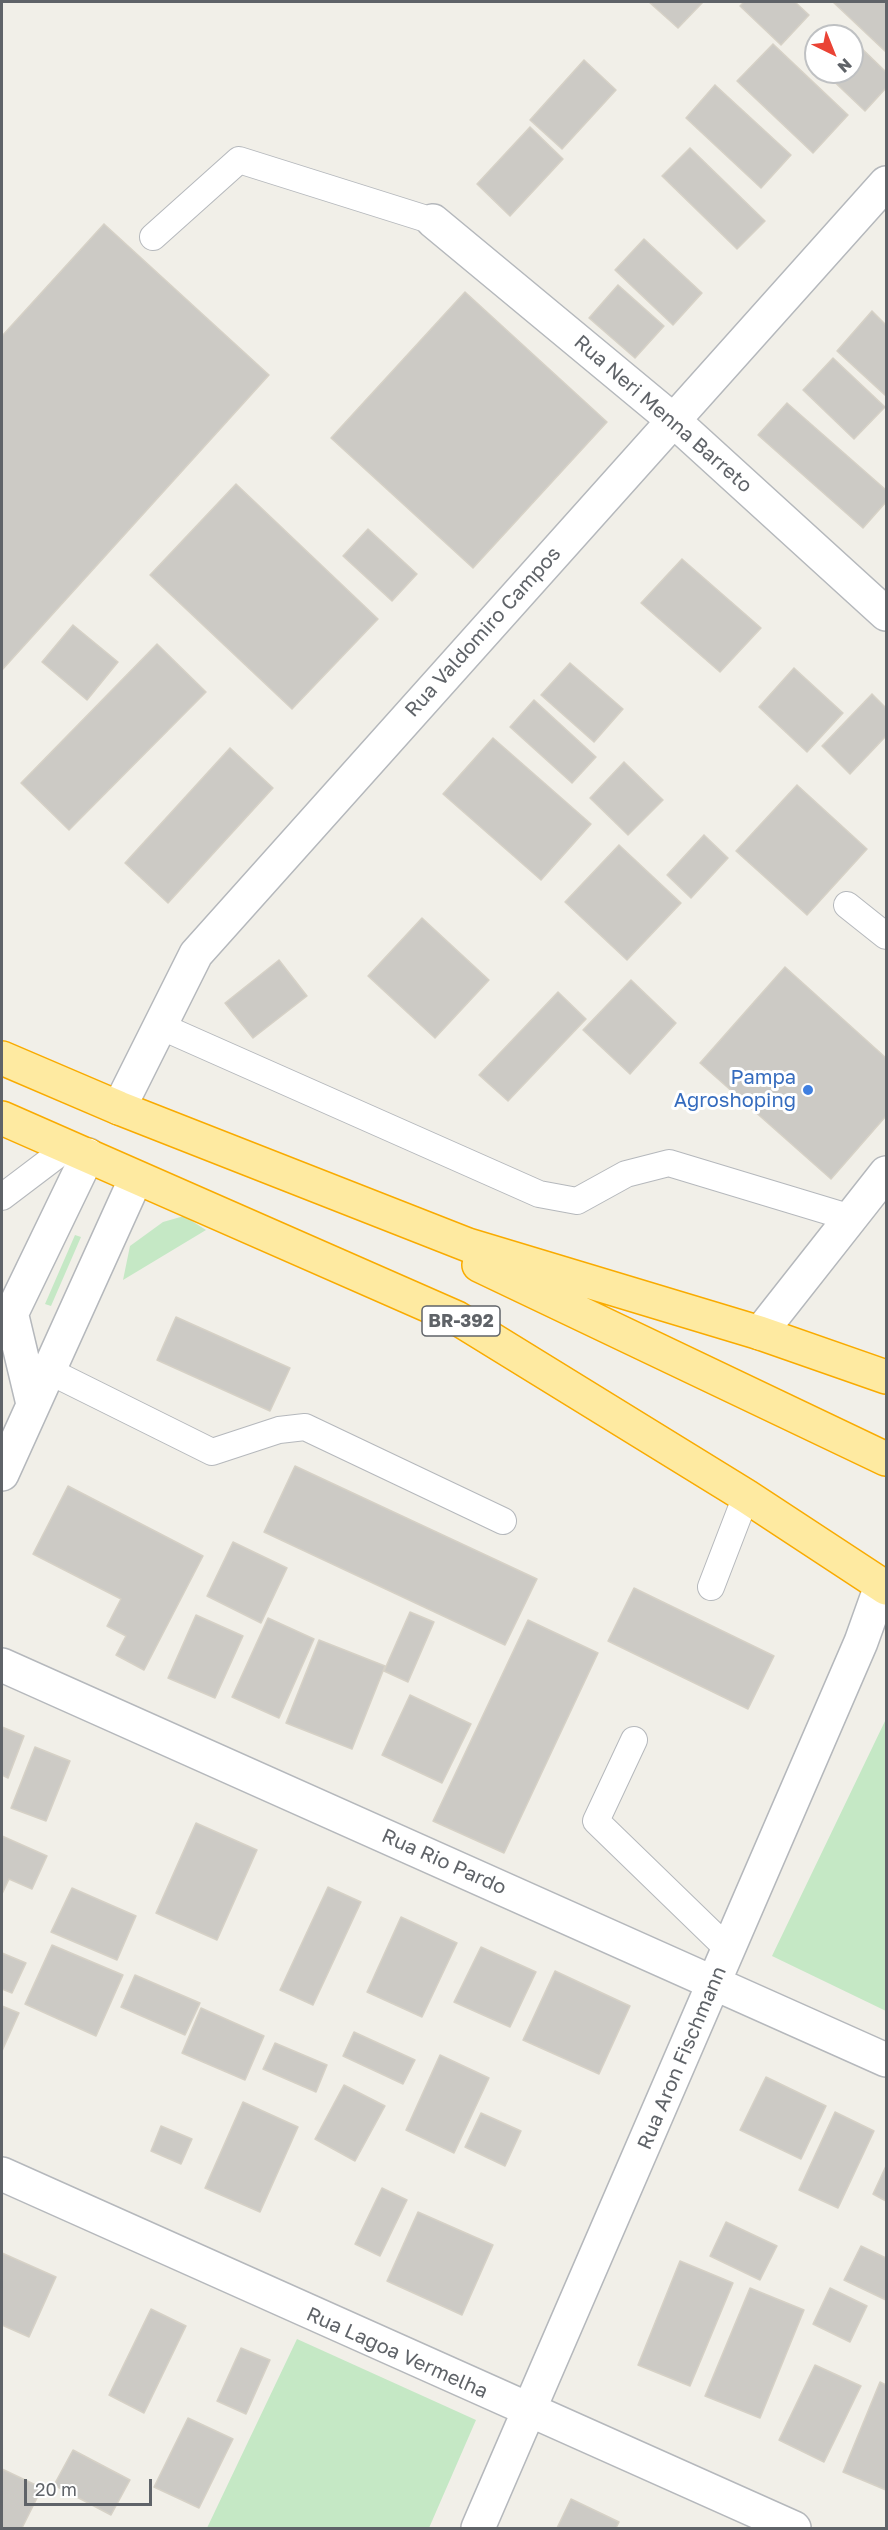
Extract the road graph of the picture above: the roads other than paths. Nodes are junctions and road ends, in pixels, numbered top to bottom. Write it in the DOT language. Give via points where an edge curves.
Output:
graph roads {
  1 [pos="886,183"];
  2 [pos="433,220"];
  3 [pos="153,237"];
  4 [pos="673,420"];
  5 [pos="886,614"];
  6 [pos="848,905"];
  7 [pos="886,936"];
  8 [pos="160,1026"];
  9 [pos="2,1058"];
  10 [pos="119,1108"];
  11 [pos="2,1118"];
  12 [pos="78,1151"];
  13 [pos="886,1173"];
  14 [pos="290,1175"];
  15 [pos="136,1178"];
  16 [pos="2,1197"];
  17 [pos="851,1218"];
  18 [pos="6,1323"];
  19 [pos="760,1333"];
  20 [pos="49,1371"];
  21 [pos="886,1377"];
  22 [pos="33,1404"];
  23 [pos="886,1460"];
  24 [pos="2,1474"];
  25 [pos="746,1496"];
  26 [pos="503,1521"];
  27 [pos="711,1587"];
  28 [pos="884,1587"];
  29 [pos="2,1665"];
  30 [pos="634,1740"];
  31 [pos="729,1950"];
  32 [pos="714,1983"];
  33 [pos="886,2060"];
  34 [pos="2,2174"];
  35 [pos="530,2413"];
  36 [pos="478,2529"];
  37 [pos="794,2529"];
  1 -- 4 [label="street, Rua Valdomiro Campos"];
  2 -- 3 [label="lane" via="239,160"];
  2 -- 4 [label="street, Rua Neri Menna Barreto"];
  4 -- 5 [label="street, Rua Neri Menna Barreto"];
  4 -- 8 [label="street, Rua Valdomiro Campos" via="196,954"];
  6 -- 7 [label="lane"];
  8 -- 10 [label="street, Rua Valdomiro Campos"];
  8 -- 17 [label="lane" via="539,1194 577,1201 626,1174 669,1163"];
  9 -- 10 [label="highway, BR-392"];
  10 -- 14 [label="highway, BR-392"];
  11 -- 12 [label="highway, BR-392"];
  12 -- 15 [label="highway, BR-392"];
  12 -- 16 [label="lane"];
  12 -- 18 [label="street"];
  13 -- 17 [label="street"];
  14 -- 19 [label="highway, BR-392" via="468,1245"];
  14 -- 23 [label="highway, BR-392 / BR-392"];
  15 -- 20 [label="street"];
  15 -- 25 [label="highway, BR-392" via="457,1318"];
  17 -- 19 [label="street"];
  18 -- 22 [label="street"];
  19 -- 21 [label="highway, BR-392"];
  20 -- 22 [label="street"];
  20 -- 26 [label="lane" via="212,1452 279,1430 305,1427"];
  22 -- 24 [label="street"];
  25 -- 27 [label="lane"];
  25 -- 28 [label="highway, BR-392"];
  28 -- 31 [label="street, Rua Aron Fischmann"];
  29 -- 32 [label="street, Rua Rio Pardo"];
  30 -- 31 [label="lane" via="596,1821"];
  31 -- 32 [label="street, Rua Aron Fischmann"];
  32 -- 33 [label="street, Rua Rio Pardo"];
  32 -- 35 [label="street, Rua Aron Fischmann"];
  34 -- 35 [label="street, Rua Lagoa Vermelha"];
  35 -- 36 [label="street, Rua Aron Fischmann"];
  35 -- 37 [label="street, Rua Lagoa Vermelha"];
}
